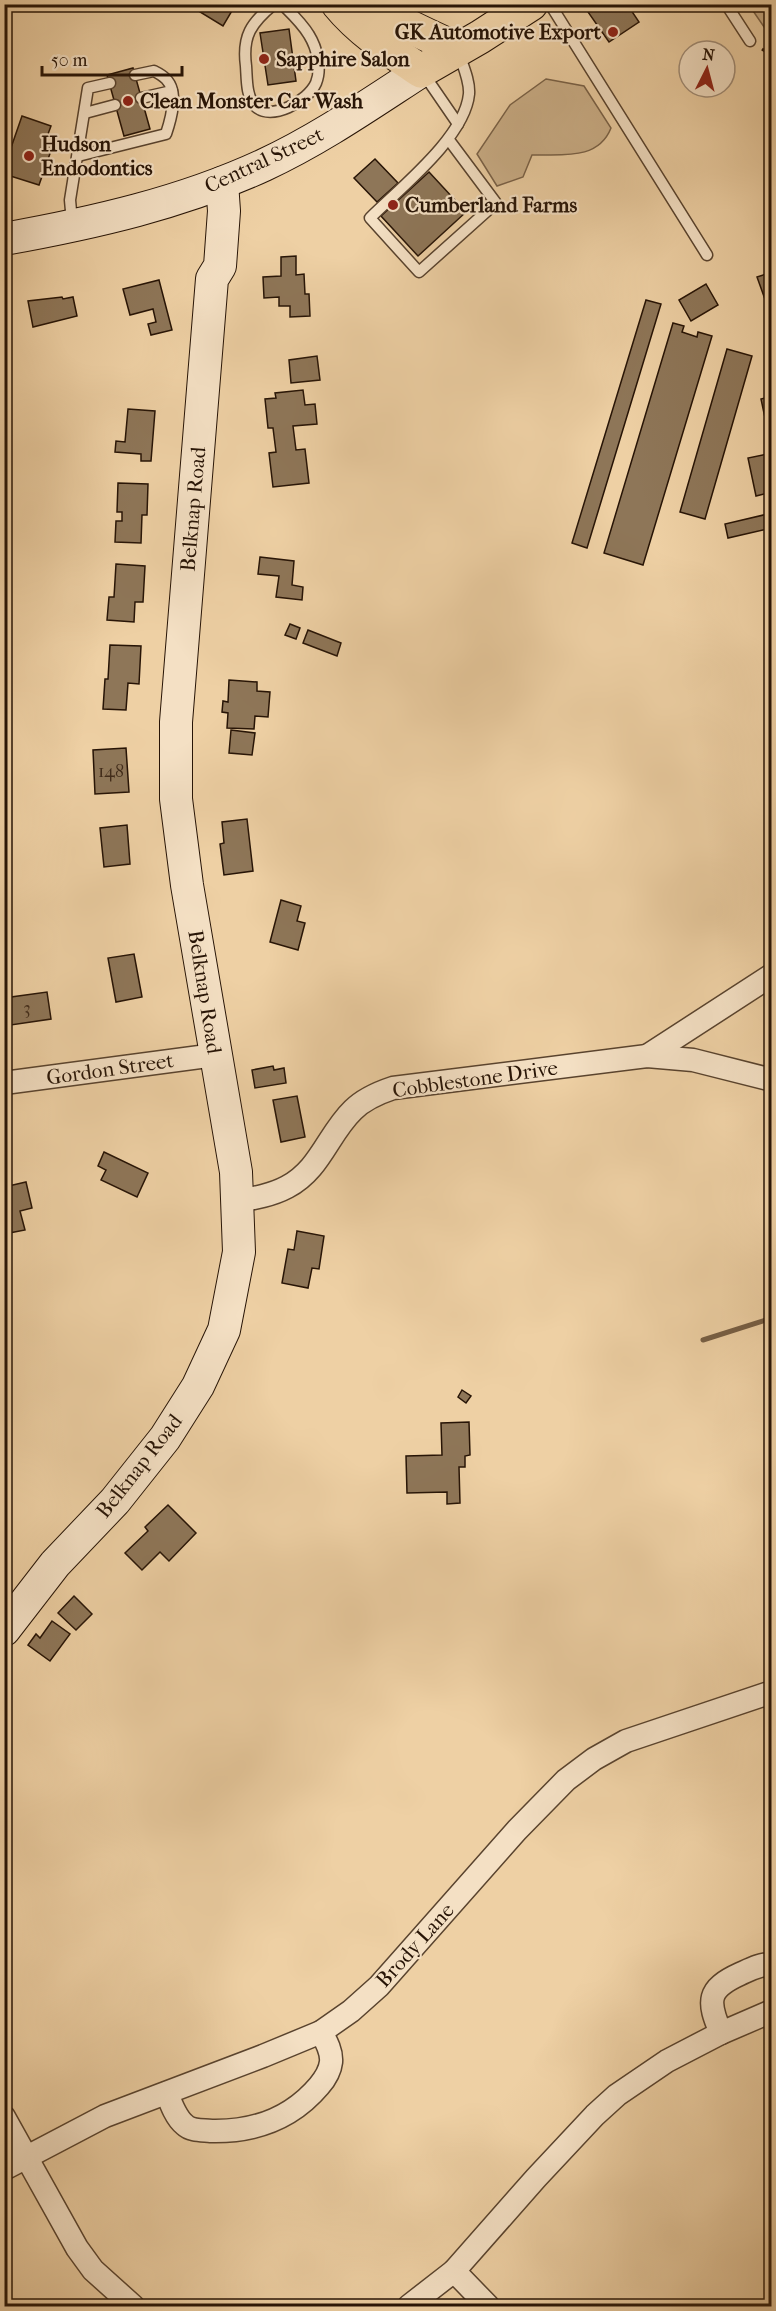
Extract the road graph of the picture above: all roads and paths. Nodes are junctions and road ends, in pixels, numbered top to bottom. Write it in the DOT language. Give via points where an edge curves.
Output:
graph roads {
  1 [pos="274,4"];
  2 [pos="282,4"];
  3 [pos="338,4"];
  4 [pos="358,4"];
  5 [pos="531,4"];
  6 [pos="550,4"];
  7 [pos="726,4"];
  8 [pos="750,41"];
  9 [pos="458,49"];
  10 [pos="421,70"];
  11 [pos="135,75"];
  12 [pos="110,83"];
  13 [pos="172,91"];
  14 [pos="141,98"];
  15 [pos="116,105"];
  16 [pos="85,113"];
  17 [pos="458,124"];
  18 [pos="449,140"];
  19 [pos="78,156"];
  20 [pos="222,183"];
  21 [pos="72,225"];
  22 [pos="4,239"];
  23 [pos="707,255"];
  24 [pos="771,975"];
  25 [pos="215,1054"];
  26 [pos="647,1056"];
  27 [pos="771,1080"];
  28 [pos="4,1083"];
  29 [pos="238,1201"];
  30 [pos="4,1630"];
  31 [pos="771,1692"];
  32 [pos="771,1964"];
  33 [pos="771,2012"];
  34 [pos="321,2032"];
  35 [pos="721,2033"];
  36 [pos="167,2093"];
  37 [pos="4,2117"];
  38 [pos="27,2158"];
  39 [pos="4,2169"];
  40 [pos="454,2271"];
  41 [pos="133,2307"];
  42 [pos="409,2307"];
  43 [pos="488,2307"];
  1 -- 2 [label="lane" via="251,25 246,38 249,94 254,105 264,112 275,112 305,98 319,72 310,36"];
  3 -- 10 [label="main road" via="371,35"];
  4 -- 9 [label="main road"];
  5 -- 9 [label="main road, Central Street"];
  6 -- 23 [label="lane"];
  7 -- 8 [label="lane"];
  9 -- 10 [label="main road, Central Street"];
  9 -- 17 [label="lane" via="469,92"];
  10 -- 17 [label="lane"];
  10 -- 20 [label="street, Central Street" via="304,145"];
  11 -- 13 [label="lane" via="154,70 167,80"];
  12 -- 16 [label="lane" via="88,88"];
  13 -- 14 [label="lane"];
  13 -- 19 [label="lane" via="166,134"];
  15 -- 16 [label="lane"];
  16 -- 19 [label="lane"];
  17 -- 18 [label="lane"];
  18 -- 18 [label="lane" via="370,218 419,272 496,203"];
  19 -- 21 [label="lane" via="70,200"];
  20 -- 21 [label="street, Central Street"];
  20 -- 25 [label="street, Belknap Road" via="220,266 212,279 176,722 176,799"];
  21 -- 22 [label="street, Central Street"];
  24 -- 26 [label="street, Cobblestone Drive"];
  25 -- 28 [label="street, Gordon Street"];
  25 -- 29 [label="street, Belknap Road"];
  26 -- 27 [label="street, Cobblestone Drive" via="693,1060"];
  26 -- 29 [label="street, Cobblestone Drive" via="393,1088 376,1094 352,1111 314,1166 301,1178 273,1193"];
  29 -- 30 [label="street, Belknap Road" via="239,1252 224,1330 198,1386 130,1483 55,1564"];
  31 -- 34 [label="street, Brody Lane" via="626,1741 566,1780 379,1986"];
  32 -- 35 [label="street" via="727,1979 715,1991 711,2006"];
  33 -- 35 [label="street"];
  34 -- 36 [label="street, Brody Lane"];
  34 -- 36 [label="street" via="332,2059 324,2080 292,2111 269,2123 225,2131 191,2129 182,2123"];
  35 -- 40 [label="street" via="667,2061 617,2095 574,2136"];
  36 -- 38 [label="street, Brody Lane" via="105,2116"];
  37 -- 38 [label="street"];
  38 -- 39 [label="street, Brody Lane"];
  38 -- 41 [label="street" via="77,2248 93,2270"];
  40 -- 42 [label="street"];
  40 -- 43 [label="street"];
}
